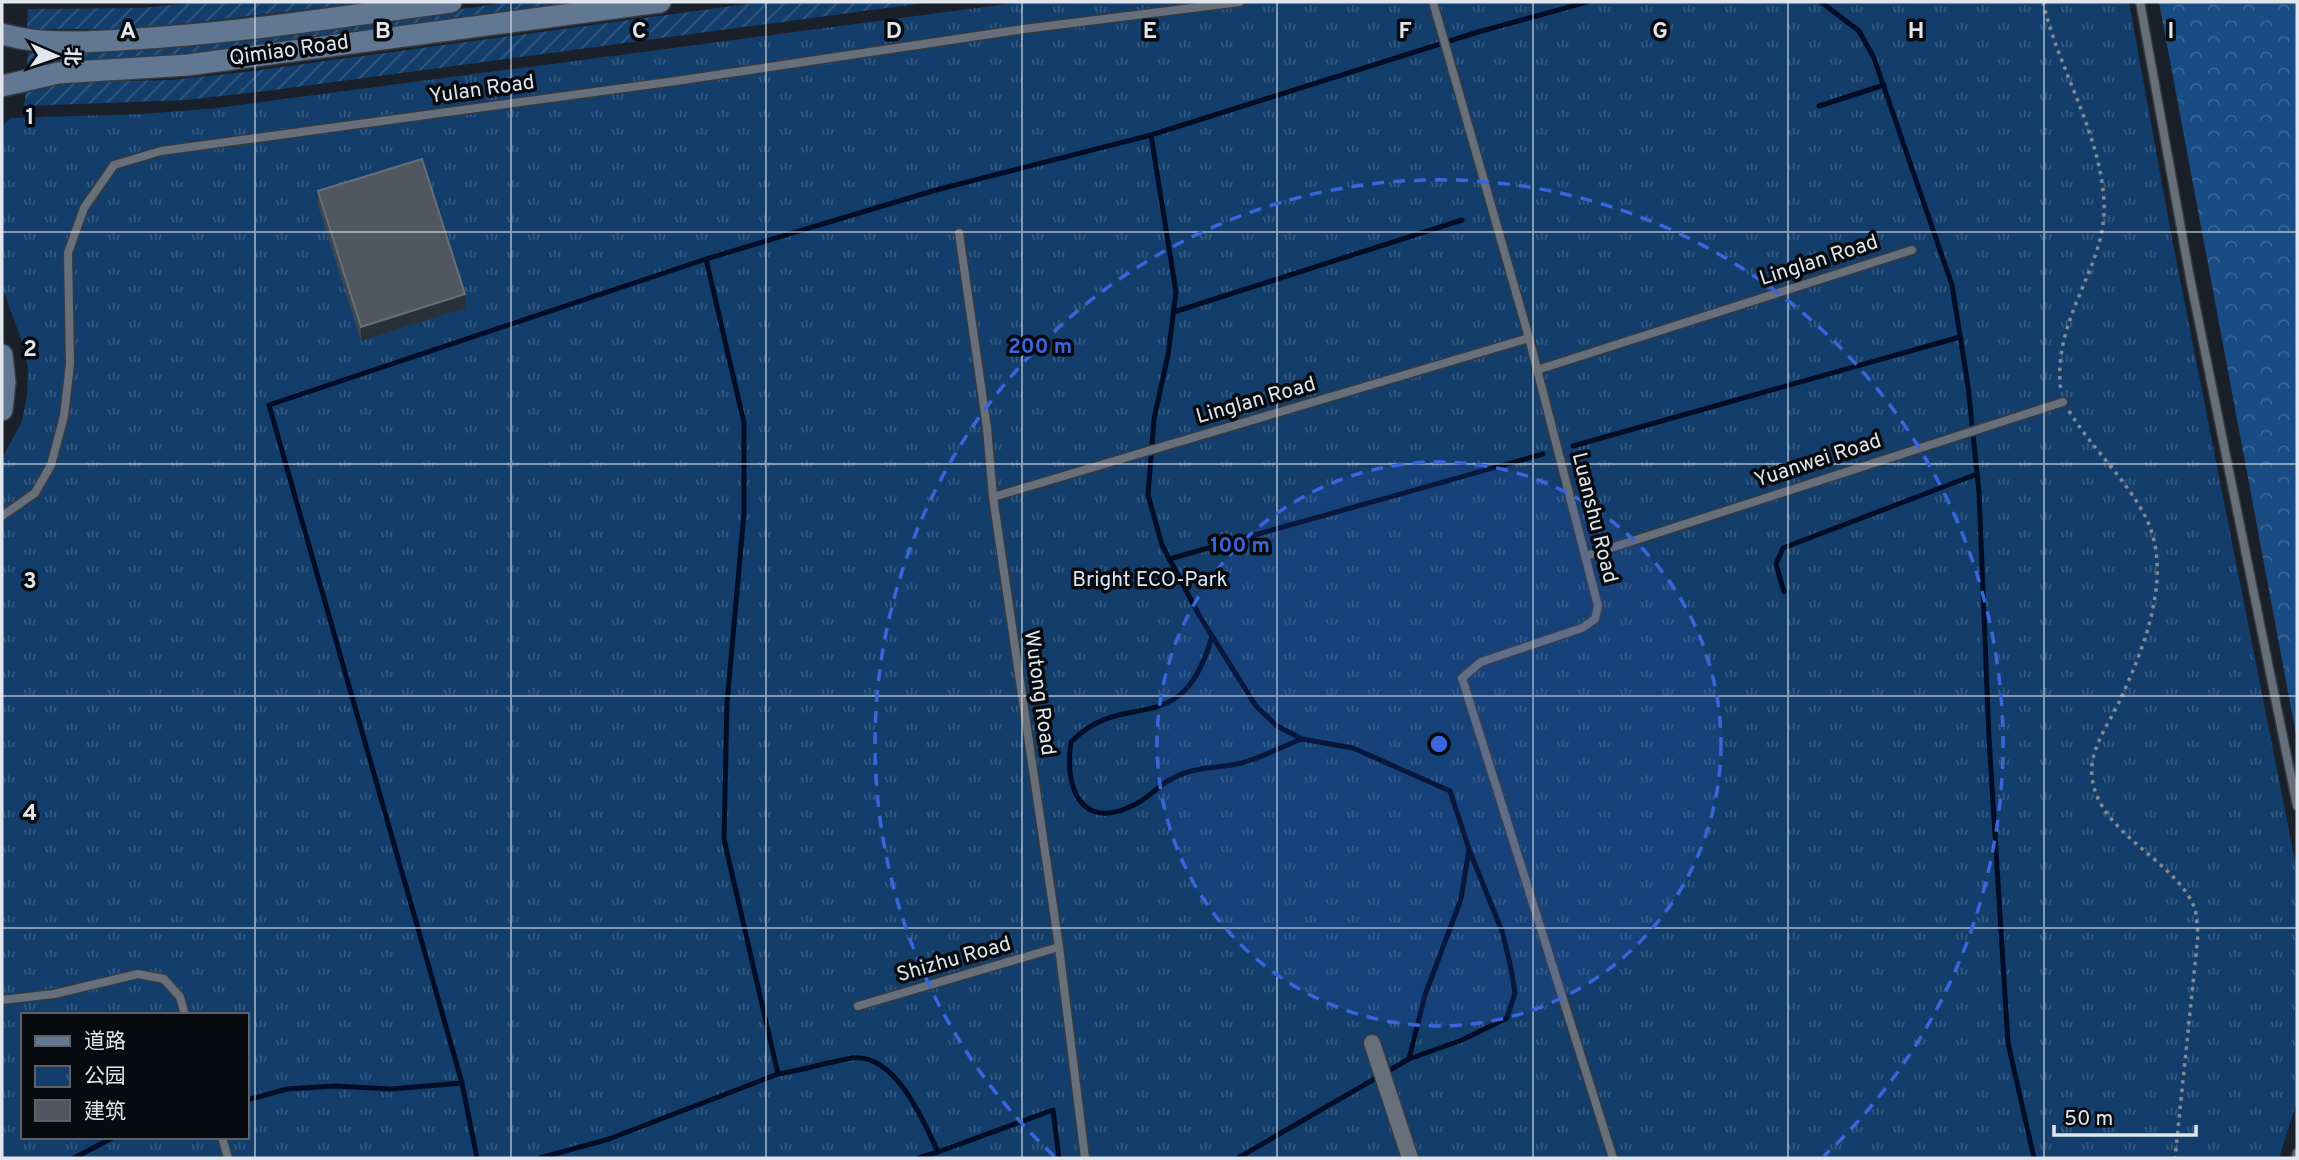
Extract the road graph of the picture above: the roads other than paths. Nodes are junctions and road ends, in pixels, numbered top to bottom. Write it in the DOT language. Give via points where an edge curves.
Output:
graph roads {
  1 [pos="451,2"];
  2 [pos="660,2"];
  3 [pos="1240,2"];
  4 [pos="1433,2"];
  5 [pos="2140,2"];
  6 [pos="2,34"];
  7 [pos="2,86"];
  8 [pos="959,233"];
  9 [pos="1913,250"];
  10 [pos="1529,338"];
  11 [pos="2,355"];
  12 [pos="1537,370"];
  13 [pos="2063,401"];
  14 [pos="2,410"];
  15 [pos="993,497"];
  16 [pos="2,516"];
  17 [pos="1586,556"];
  18 [pos="2297,806"];
  19 [pos="1059,947"];
  20 [pos="2,1000"];
  21 [pos="859,1006"];
  22 [pos="184,1013"];
  23 [pos="1372,1043"];
  24 [pos="223,1139"];
  25 [pos="228,1158"];
  26 [pos="1085,1158"];
  27 [pos="1410,1158"];
  28 [pos="1613,1158"];
  1 -- 6 [label="street, Qimiao Road" via="183,36 66,41"];
  2 -- 7 [label="street, Qimiao Road" via="188,65 58,73"];
  3 -- 16 [label="lane, Yulan Road" via="161,151 114,165 83,208 68,253 70,364 64,416 51,465 35,493"];
  4 -- 10 [label="lane, Luanshu Road"];
  5 -- 18 [label="lane" via="2190,278"];
  8 -- 15 [label="lane, Wutong Road"];
  9 -- 12 [label="lane, Linglan Road"];
  10 -- 12 [label="lane, Luanshu Road"];
  10 -- 15 [label="lane, Linglan Road"];
  11 -- 14 [label="street"];
  12 -- 17 [label="lane, Luanshu Road"];
  13 -- 17 [label="lane, Yuanwei Road"];
  15 -- 19 [label="lane, Wutong Road"];
  17 -- 28 [label="lane, Luanshu Road" via="1598,606 1595,619 1582,628 1481,662 1462,678"];
  19 -- 21 [label="lane, Shizhu Road"];
  19 -- 26 [label="lane, Wutong Road"];
  20 -- 22 [label="lane" via="54,994 138,974 164,979 180,997"];
  23 -- 27 [label="street"];
  24 -- 25 [label="lane"];
}
